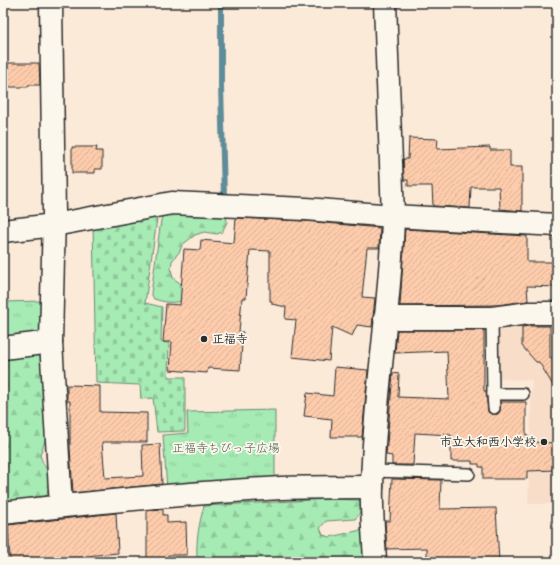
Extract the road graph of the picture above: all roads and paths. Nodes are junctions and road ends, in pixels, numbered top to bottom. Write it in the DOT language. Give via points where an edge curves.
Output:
graph roads {
  1 [pos="51,3"];
  2 [pos="385,3"];
  3 [pos="393,216"];
  4 [pos="54,224"];
  5 [pos="557,225"];
  6 [pos="3,231"];
  7 [pos="557,313"];
  8 [pos="386,318"];
  9 [pos="492,318"];
  10 [pos="51,342"];
  11 [pos="3,348"];
  12 [pos="493,394"];
  13 [pos="523,394"];
  14 [pos="494,408"];
  15 [pos="469,474"];
  16 [pos="372,479"];
  17 [pos="60,506"];
  18 [pos="3,513"];
  19 [pos="375,562"];
  1 -- 4 [label="street"];
  2 -- 3 [label="street"];
  3 -- 4 [label="street" via="306,208 172,203"];
  3 -- 5 [label="street"];
  3 -- 8 [label="street"];
  4 -- 6 [label="street"];
  4 -- 10 [label="street"];
  7 -- 9 [label="street" via="529,313"];
  8 -- 9 [label="street"];
  8 -- 16 [label="street"];
  9 -- 12 [label="lane"];
  10 -- 11 [label="street"];
  10 -- 17 [label="street"];
  12 -- 13 [label="lane"];
  12 -- 14 [label="lane"];
  15 -- 16 [label="lane"];
  16 -- 17 [label="street"];
  16 -- 19 [label="street"];
  17 -- 18 [label="street"];
}
